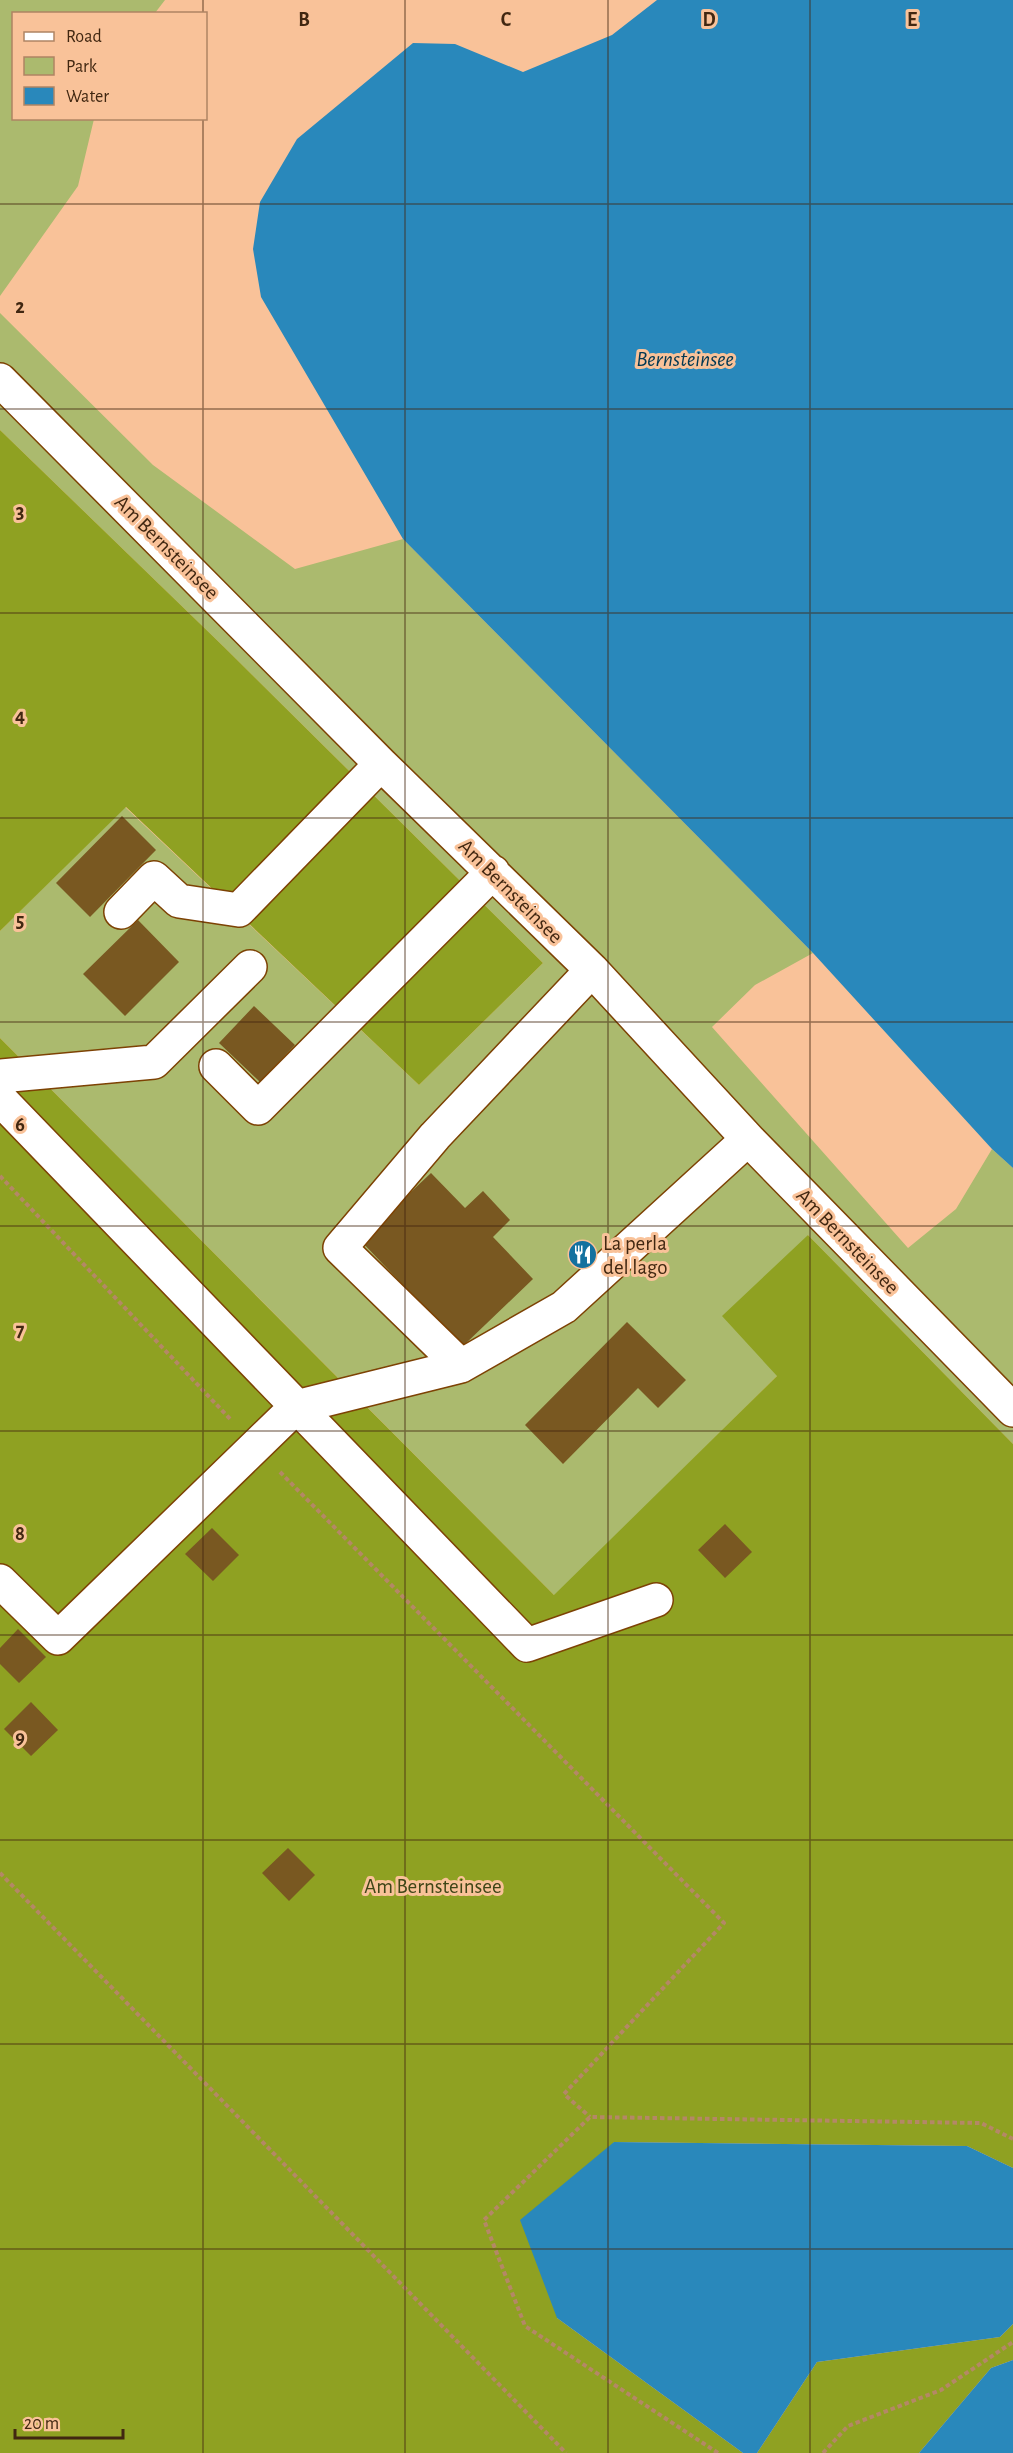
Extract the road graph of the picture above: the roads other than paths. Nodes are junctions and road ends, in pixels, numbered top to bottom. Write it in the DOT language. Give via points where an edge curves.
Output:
graph roads {
  1 [pos="0,380"];
  2 [pos="381,764"];
  3 [pos="493,872"];
  4 [pos="121,912"];
  5 [pos="250,967"];
  6 [pos="592,970"];
  7 [pos="216,1066"];
  8 [pos="0,1076"];
  9 [pos="0,1099"];
  10 [pos="748,1139"];
  11 [pos="460,1366"];
  12 [pos="296,1407"];
  13 [pos="1013,1410"];
  14 [pos="0,1581"];
  15 [pos="656,1600"];
  1 -- 2 [label="lane, Am Bernsteinsee"];
  2 -- 3 [label="lane, Am Bernsteinsee"];
  2 -- 4 [label="lane" via="239,910 179,901 154,878"];
  3 -- 6 [label="lane, Am Bernsteinsee"];
  3 -- 7 [label="lane" via="258,1107"];
  5 -- 8 [label="lane" via="154,1062"];
  6 -- 10 [label="lane, Am Bernsteinsee"];
  6 -- 11 [label="lane" via="435,1136 340,1248"];
  9 -- 12 [label="lane"];
  10 -- 11 [label="lane" via="564,1307"];
  10 -- 13 [label="lane, Am Bernsteinsee"];
  11 -- 12 [label="lane"];
  12 -- 14 [label="lane" via="58,1638"];
  12 -- 15 [label="lane" via="527,1645"];
}
